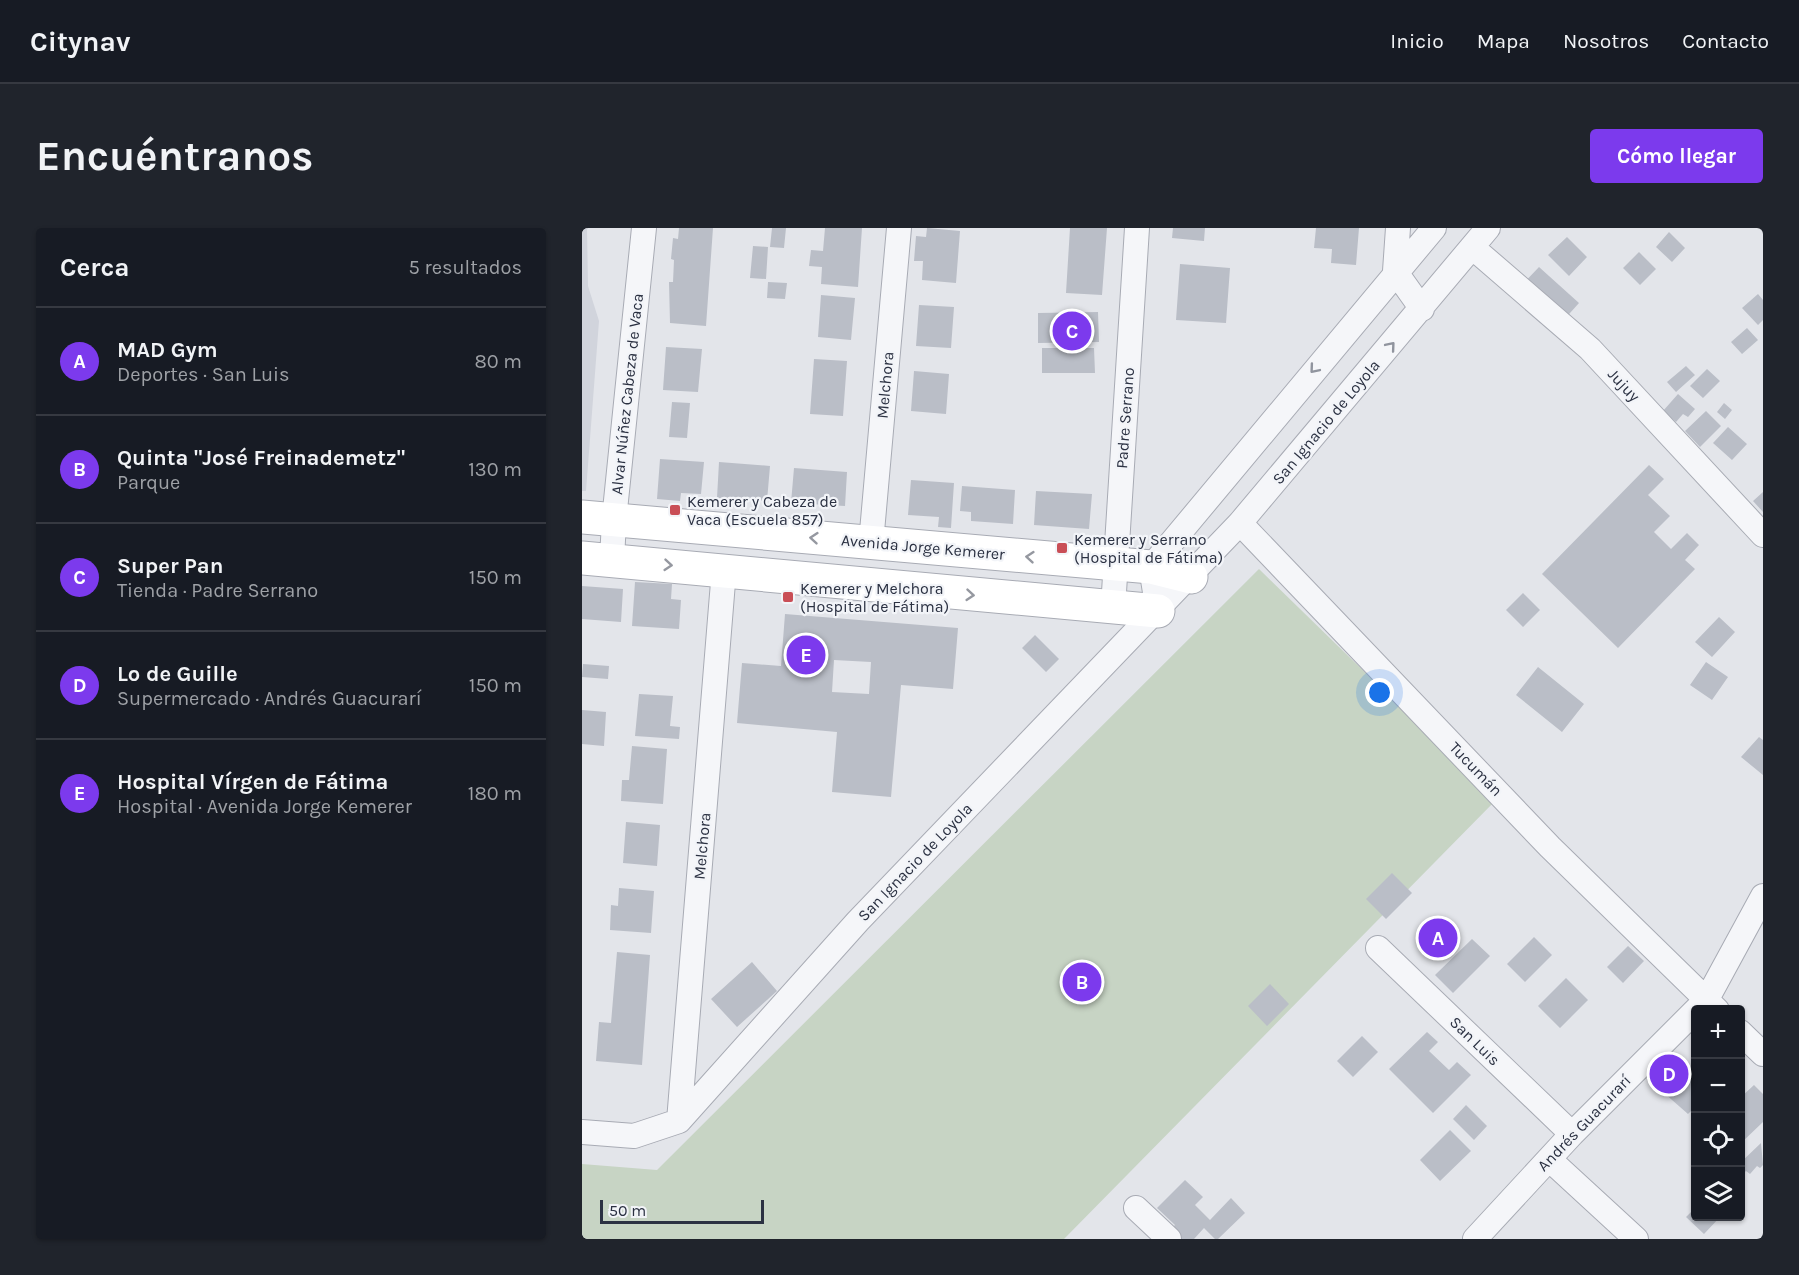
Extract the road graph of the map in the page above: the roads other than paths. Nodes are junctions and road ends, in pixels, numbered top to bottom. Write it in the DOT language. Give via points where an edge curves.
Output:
graph roads {
  1 [pos="644,228"];
  2 [pos="899,228"];
  3 [pos="1137,228"];
  4 [pos="1398,228"];
  5 [pos="1434,228"];
  6 [pos="1488,228"];
  7 [pos="1472,247"];
  8 [pos="1395,271"];
  9 [pos="1422,309"];
  10 [pos="598,518"];
  11 [pos="1240,524"];
  12 [pos="1763,535"];
  13 [pos="872,543"];
  14 [pos="597,559"];
  15 [pos="1116,564"];
  16 [pos="1151,567"];
  17 [pos="724,570"];
  18 [pos="1191,577"];
  19 [pos="1113,609"];
  20 [pos="1158,611"];
  21 [pos="1763,896"];
  22 [pos="1378,948"];
  23 [pos="1702,1005"];
  24 [pos="1705,1005"];
  25 [pos="1691,1020"];
  26 [pos="1745,1037"];
  27 [pos="1763,1054"];
  28 [pos="679,1121"];
  29 [pos="582,1132"];
  30 [pos="1572,1134"];
  31 [pos="1549,1159"];
  32 [pos="1136,1208"];
  33 [pos="1169,1239"];
  34 [pos="1474,1239"];
  35 [pos="1636,1239"];
  1 -- 10 [label="street, Alvar Núñez Cabeza de Vaca"];
  2 -- 13 [label="street, Melchora"];
  3 -- 15 [label="street, Padre Serrano"];
  4 -- 8 [label="street"];
  5 -- 8 [label="street"];
  6 -- 7 [label="street, San Ignacio de Loyola"];
  7 -- 9 [label="street, San Ignacio de Loyola"];
  7 -- 12 [label="street, Jujuy" via="1590,349"];
  8 -- 9 [label="street"];
  8 -- 16 [label="street, one-way"];
  11 -- 9 [label="street, San Ignacio de Loyola, one-way"];
  13 -- 10 [label="main road, Avenida Jorge Kemerer, one-way"];
  10 -- 14 [label="street, Alvar Núñez Cabeza de Vaca"];
  11 -- 18 [label="street, San Ignacio de Loyola"];
  11 -- 23 [label="street, Tucumán"];
  15 -- 13 [label="main road, Avenida Jorge Kemerer, one-way"];
  14 -- 17 [label="main road, one-way"];
  15 -- 16 [label="main road, Avenida Jorge Kemerer"];
  15 -- 19 [label="street, Padre Serrano"];
  16 -- 18 [label="main road, Avenida Jorge Kemerer"];
  16 -- 20 [label="street"];
  17 -- 19 [label="main road, one-way"];
  17 -- 28 [label="street, Melchora"];
  18 -- 20 [label="street, San Ignacio de Loyola"];
  19 -- 20 [label="main road"];
  20 -- 28 [label="street, San Ignacio de Loyola" via="858,921"];
  21 -- 24 [label="street, Andrés Guacurarí"];
  22 -- 30 [label="street, San Luis"];
  25 -- 30 [label="street, Andrés Guacurarí"];
  26 -- 27 [label="street"];
  28 -- 29 [label="street" via="634,1136"];
  30 -- 31 [label="street, Andrés Guacurarí"];
  31 -- 34 [label="street, Andrés Guacurarí"];
  31 -- 35 [label="street"];
  32 -- 33 [label="street"];
}
